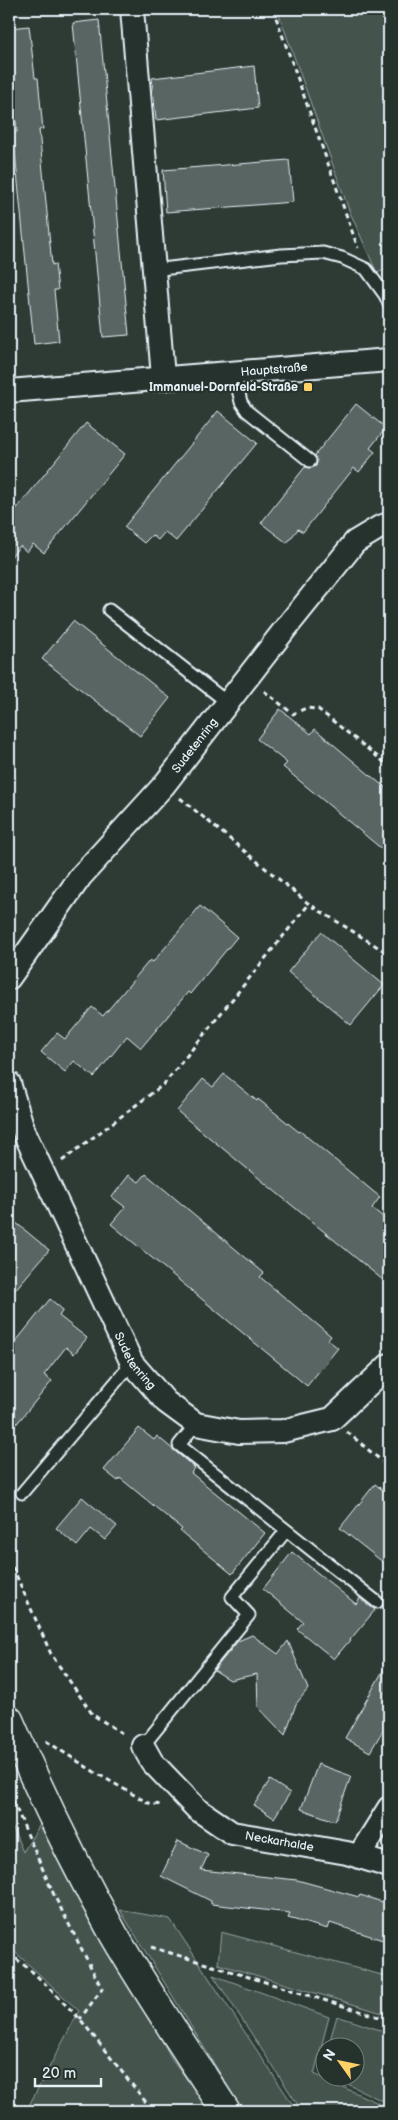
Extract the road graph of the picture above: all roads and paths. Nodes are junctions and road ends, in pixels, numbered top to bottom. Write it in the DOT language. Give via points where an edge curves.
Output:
graph roads {
  1 [pos="132,9"];
  2 [pos="273,9"];
  3 [pos="382,9"];
  4 [pos="389,25"];
  5 [pos="366,269"];
  6 [pos="153,270"];
  7 [pos="389,304"];
  8 [pos="389,360"];
  9 [pos="234,372"];
  10 [pos="163,377"];
  11 [pos="9,386"];
  12 [pos="9,391"];
  13 [pos="310,461"];
  14 [pos="389,524"];
  15 [pos="109,610"];
  16 [pos="248,677"];
  17 [pos="228,703"];
  18 [pos="389,766"];
  19 [pos="164,784"];
  20 [pos="309,904"];
  21 [pos="389,954"];
  22 [pos="9,978"];
  23 [pos="9,1083"];
  24 [pos="44,1175"];
  25 [pos="132,1363"];
  26 [pos="389,1366"];
  27 [pos="332,1419"];
  28 [pos="196,1424"];
  29 [pos="389,1467"];
  30 [pos="22,1493"];
  31 [pos="286,1531"];
  32 [pos="9,1559"];
  33 [pos="377,1602"];
  34 [pos="9,1720"];
  35 [pos="42,1738"];
  36 [pos="143,1746"];
  37 [pos="10,1794"];
  38 [pos="389,1808"];
  39 [pos="197,1809"];
  40 [pos="359,1856"];
  41 [pos="389,1866"];
  42 [pos="115,1936"];
  43 [pos="9,1953"];
  44 [pos="80,2019"];
  45 [pos="389,2020"];
  46 [pos="153,2111"];
  47 [pos="226,2111"];
  1 -- 6 [label="street"];
  2 -- 5 [label="path"];
  3 -- 4 [label="path"];
  5 -- 6 [label="lane" via="323,253"];
  5 -- 7 [label="lane"];
  6 -- 10 [label="street"];
  8 -- 9 [label="street, Hauptstraße"];
  9 -- 10 [label="street, Hauptstraße"];
  9 -- 13 [label="lane" via="241,402 247,411"];
  10 -- 12 [label="street, Hauptstraße"];
  11 -- 12 [label="street"];
  14 -- 16 [label="street, Sudetenring" via="355,542"];
  15 -- 17 [label="lane"];
  16 -- 17 [label="street, Sudetenring"];
  16 -- 18 [label="path" via="293,714 306,708 318,709"];
  17 -- 19 [label="street, Sudetenring"];
  19 -- 20 [label="path"];
  19 -- 22 [label="street, Sudetenring" via="81,876"];
  20 -- 21 [label="path"];
  20 -- 24 [label="path" via="164,1084"];
  23 -- 24 [label="street, Sudetenring" via="24,1132"];
  24 -- 25 [label="street, Sudetenring"];
  25 -- 28 [label="street, Sudetenring" via="166,1402"];
  25 -- 30 [label="lane"];
  26 -- 27 [label="street, Sudetenring"];
  27 -- 28 [label="street, Sudetenring" via="282,1431 239,1432"];
  27 -- 29 [label="path"];
  28 -- 31 [label="lane" via="179,1445"];
  31 -- 33 [label="lane"];
  31 -- 36 [label="lane" via="232,1597 249,1615"];
  32 -- 36 [label="path" via="51,1654 93,1715"];
  34 -- 42 [label="main road" via="34,1780"];
  35 -- 39 [label="path" via="148,1803"];
  36 -- 39 [label="street, Neckarhalde" via="152,1762"];
  37 -- 44 [label="path" via="54,1895 102,1989"];
  38 -- 40 [label="street"];
  39 -- 40 [label="street, Neckarhalde" via="232,1833"];
  40 -- 41 [label="street, Neckarhalde"];
  42 -- 45 [label="path"];
  42 -- 47 [label="main road"];
  43 -- 44 [label="path"];
  44 -- 46 [label="path"];
}
